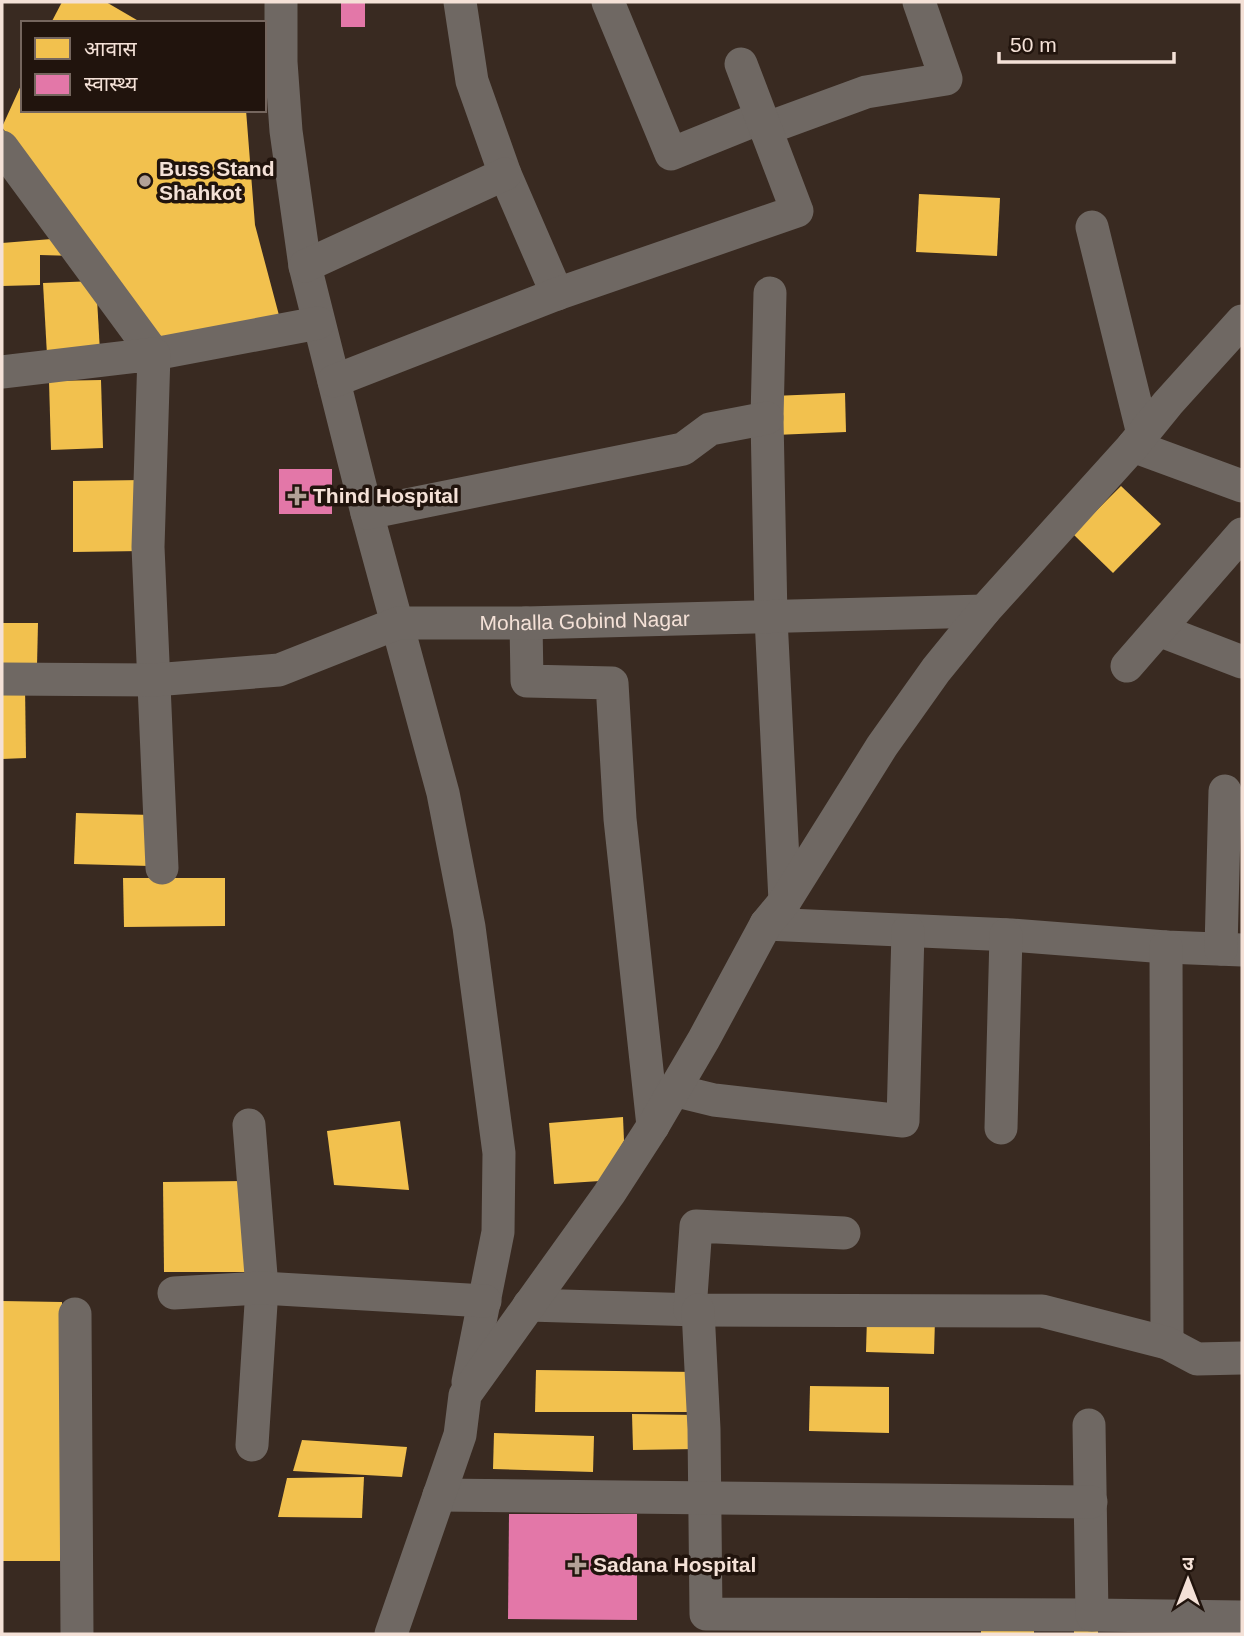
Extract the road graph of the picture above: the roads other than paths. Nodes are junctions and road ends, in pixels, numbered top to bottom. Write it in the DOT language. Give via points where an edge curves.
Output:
graph roads {
  1 [pos="281,2"];
  2 [pos="460,2"];
  3 [pos="607,2"];
  4 [pos="919,2"];
  5 [pos="741,64"];
  6 [pos="763,124"];
  7 [pos="2,146"];
  8 [pos="505,174"];
  9 [pos="1092,228"];
  10 [pos="305,266"];
  11 [pos="770,293"];
  12 [pos="556,294"];
  13 [pos="1242,321"];
  14 [pos="318,323"];
  15 [pos="154,354"];
  16 [pos="2,372"];
  17 [pos="334,381"];
  18 [pos="767,418"];
  19 [pos="1138,440"];
  20 [pos="1242,486"];
  21 [pos="367,513"];
  22 [pos="1242,534"];
  23 [pos="984,611"];
  24 [pos="771,618"];
  25 [pos="398,624"];
  26 [pos="526,624"];
  27 [pos="1159,630"];
  28 [pos="1242,662"];
  29 [pos="1127,666"];
  30 [pos="2,679"];
  31 [pos="154,680"];
  32 [pos="1225,791"];
  33 [pos="162,868"];
  34 [pos="776,913"];
  35 [pos="908,931"];
  36 [pos="1006,935"];
  37 [pos="1166,947"];
  38 [pos="1232,949"];
  39 [pos="673,1090"];
  40 [pos="249,1125"];
  41 [pos="653,1126"];
  42 [pos="1001,1128"];
  43 [pos="844,1233"];
  44 [pos="262,1288"];
  45 [pos="174,1293"];
  46 [pos="485,1301"];
  47 [pos="529,1305"];
  48 [pos="694,1310"];
  49 [pos="75,1314"];
  50 [pos="1167,1343"];
  51 [pos="1242,1359"];
  52 [pos="465,1395"];
  53 [pos="1089,1425"];
  54 [pos="252,1445"];
  55 [pos="439,1495"];
  56 [pos="705,1498"];
  57 [pos="1091,1502"];
  58 [pos="1092,1615"];
  59 [pos="1242,1616"];
  60 [pos="77,1634"];
  61 [pos="391,1634"];
  1 -- 10 [label="street" via="286,131"];
  2 -- 8 [label="street" via="472,81"];
  3 -- 6 [label="street" via="671,154"];
  4 -- 6 [label="street" via="946,79 866,92"];
  5 -- 6 [label="street"];
  6 -- 12 [label="street" via="797,211"];
  7 -- 15 [label="street"];
  8 -- 10 [label="street"];
  8 -- 12 [label="street"];
  9 -- 19 [label="street"];
  10 -- 14 [label="street"];
  11 -- 18 [label="street"];
  12 -- 17 [label="street"];
  13 -- 19 [label="street"];
  14 -- 15 [label="street"];
  14 -- 17 [label="street"];
  15 -- 16 [label="street"];
  15 -- 31 [label="street" via="148,547"];
  17 -- 21 [label="street"];
  18 -- 21 [label="street" via="710,429 683,449"];
  18 -- 24 [label="street"];
  19 -- 20 [label="street"];
  19 -- 23 [label="street"];
  21 -- 25 [label="street"];
  22 -- 27 [label="street"];
  23 -- 24 [label="street, Mohalla Gobind Nagar"];
  23 -- 34 [label="street" via="882,746"];
  24 -- 26 [label="street, Mohalla Gobind Nagar"];
  24 -- 34 [label="street"];
  25 -- 26 [label="street, Mohalla Gobind Nagar"];
  25 -- 31 [label="street" via="279,670"];
  25 -- 46 [label="street" via="443,793 469,927 499,1153 498,1231"];
  26 -- 41 [label="street" via="527,681 612,683 620,819"];
  27 -- 28 [label="street"];
  27 -- 29 [label="street"];
  30 -- 31 [label="street"];
  31 -- 33 [label="street"];
  32 -- 38 [label="street"];
  34 -- 35 [label="street"];
  34 -- 39 [label="street"];
  35 -- 36 [label="street"];
  35 -- 39 [label="street" via="904,1121 714,1100"];
  36 -- 37 [label="street"];
  36 -- 42 [label="street"];
  37 -- 38 [label="street"];
  37 -- 50 [label="street"];
  39 -- 41 [label="street"];
  40 -- 44 [label="street"];
  41 -- 47 [label="street"];
  43 -- 48 [label="street" via="696,1226"];
  44 -- 45 [label="street"];
  44 -- 46 [label="street"];
  44 -- 54 [label="street"];
  46 -- 52 [label="street"];
  47 -- 48 [label="street"];
  47 -- 52 [label="street"];
  48 -- 50 [label="street" via="1042,1311"];
  48 -- 56 [label="street"];
  49 -- 60 [label="street"];
  50 -- 51 [label="street" via="1197,1359"];
  52 -- 55 [label="street" via="460,1435"];
  53 -- 57 [label="street"];
  55 -- 56 [label="street"];
  55 -- 61 [label="street"];
  56 -- 57 [label="street"];
  56 -- 58 [label="street" via="706,1614"];
  57 -- 58 [label="street"];
  58 -- 59 [label="street"];
}
